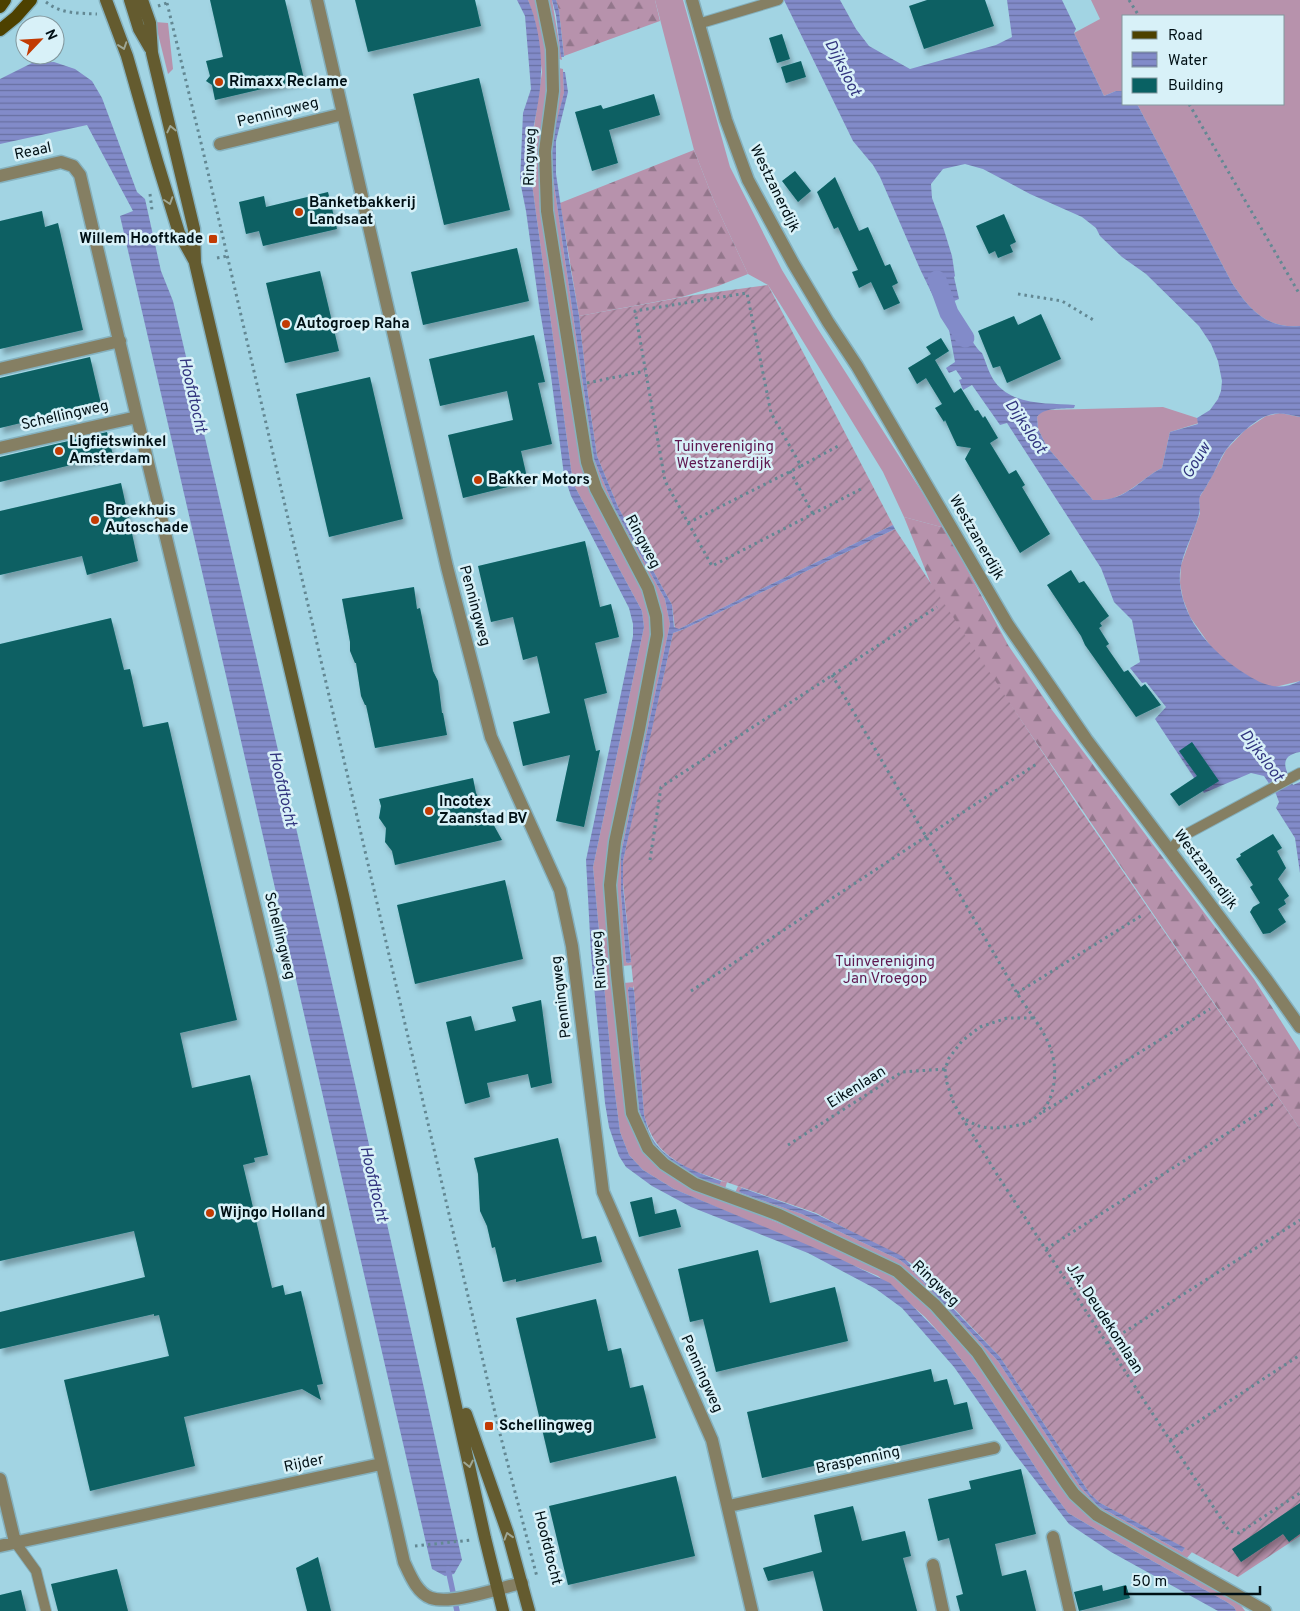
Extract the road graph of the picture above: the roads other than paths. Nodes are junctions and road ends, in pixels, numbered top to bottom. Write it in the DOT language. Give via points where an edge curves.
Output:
graph roads {
  1 [pos="6,0"];
  2 [pos="31,0"];
  3 [pos="106,0"];
  4 [pos="130,0"];
  5 [pos="142,0"];
  6 [pos="317,0"];
  7 [pos="542,0"];
  8 [pos="692,0"];
  9 [pos="776,1"];
  10 [pos="0,8"];
  11 [pos="698,24"];
  12 [pos="0,30"];
  13 [pos="152,53"];
  14 [pos="343,114"];
  15 [pos="220,144"];
  16 [pos="73,166"];
  17 [pos="0,176"];
  18 [pos="196,262"];
  19 [pos="120,341"];
  20 [pos="0,369"];
  21 [pos="137,417"];
  22 [pos="0,448"];
  23 [pos="1300,774"];
  24 [pos="1170,850"];
  25 [pos="1300,1027"];
  26 [pos="448,1365"];
  27 [pos="994,1448"];
  28 [pos="380,1464"];
  29 [pos="0,1479"];
  30 [pos="729,1506"];
  31 [pos="1053,1537"];
  32 [pos="15,1542"];
  33 [pos="0,1546"];
  34 [pos="933,1565"];
  35 [pos="522,1583"];
  36 [pos="497,1589"];
  37 [pos="46,1611"];
  38 [pos="503,1611"];
  39 [pos="529,1611"];
  40 [pos="752,1611"];
  41 [pos="943,1611"];
  42 [pos="1070,1611"];
  43 [pos="1264,1611"];
  1 -- 10 [label="main road"];
  2 -- 12 [label="main road"];
  3 -- 18 [label="main road, one-way" via="127,56 179,233"];
  4 -- 13 [label="main road" via="139,29"];
  5 -- 13 [label="main road" via="150,23"];
  6 -- 14 [label="street, Penningweg"];
  7 -- 43 [label="street, Ringweg" via="552,58 553,91 545,151 547,211 587,462 596,489 648,588 656,616 657,635 614,842 610,885 632,1113 648,1148 664,1164 695,1184 779,1215 897,1271 977,1352 1074,1494 1097,1515"];
  8 -- 11 [label="street, Westzanerdijk"];
  9 -- 11 [label="lane"];
  11 -- 24 [label="street, Westzanerdijk" via="726,120 748,180 793,264 857,366 1008,625 1086,739"];
  18 -- 13 [label="main road, one-way" via="194,229"];
  14 -- 15 [label="street, Penningweg"];
  14 -- 30 [label="street, Penningweg" via="447,568 491,737 560,890 572,946 603,1192 712,1440"];
  16 -- 17 [label="street, Reaal" via="61,162"];
  16 -- 19 [label="street, Schellingweg" via="80,176"];
  18 -- 26 [label="main road" via="343,894"];
  19 -- 20 [label="street"];
  19 -- 21 [label="street, Schellingweg"];
  21 -- 22 [label="street, Schellingweg"];
  21 -- 28 [label="street, Schellingweg" via="272,978"];
  23 -- 24 [label="lane" via="1182,836"];
  24 -- 25 [label="street, Westzanerdijk"];
  35 -- 26 [label="main road, one-way"];
  26 -- 36 [label="main road, one-way"];
  27 -- 30 [label="street, Braspenning"];
  28 -- 32 [label="street, Rijder"];
  28 -- 36 [label="street" via="404,1562 415,1585 430,1598 450,1600"];
  29 -- 32 [label="street"];
  30 -- 40 [label="street, Penningweg"];
  31 -- 42 [label="street"];
  32 -- 33 [label="street, Rijder"];
  32 -- 37 [label="lane" via="36,1571"];
  34 -- 41 [label="street"];
  35 -- 36 [label="street"];
  35 -- 39 [label="main road"];
  36 -- 38 [label="main road"];
}
